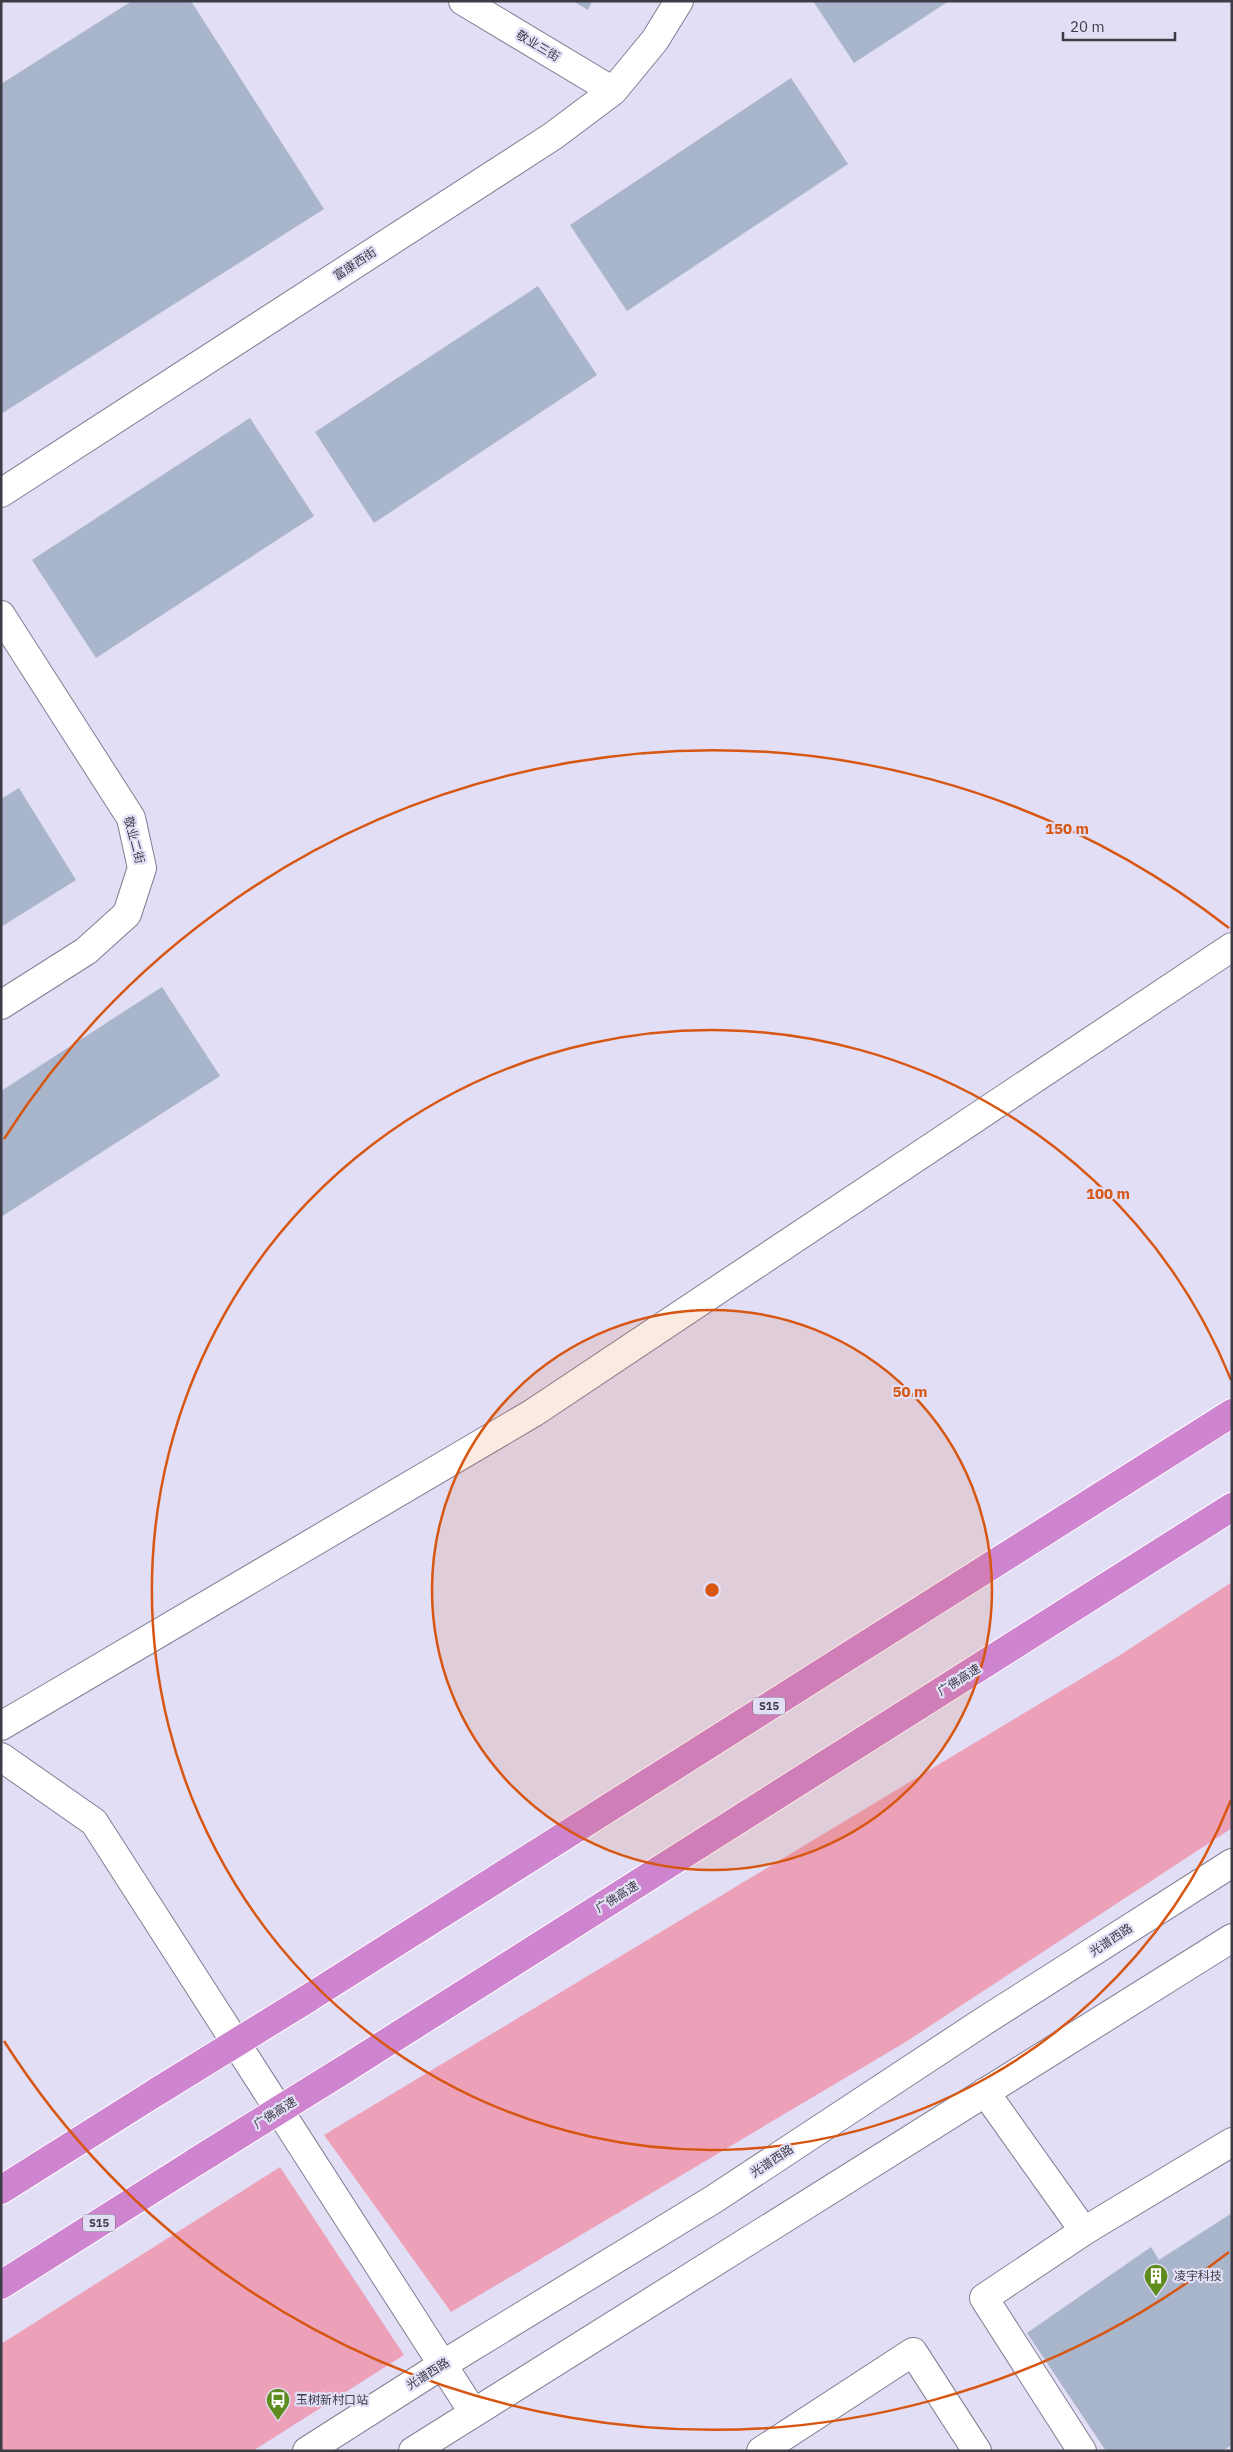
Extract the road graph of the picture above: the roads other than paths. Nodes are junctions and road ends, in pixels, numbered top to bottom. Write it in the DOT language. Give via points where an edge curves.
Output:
graph roads {
  1 [pos="463,1"];
  2 [pos="679,1"];
  3 [pos="614,90"];
  4 [pos="1,493"];
  5 [pos="1,615"];
  6 [pos="1232,947"];
  7 [pos="1,1005"];
  8 [pos="1232,1413"];
  9 [pos="1232,1507"];
  10 [pos="1,1726"];
  11 [pos="1,1757"];
  12 [pos="1232,1863"];
  13 [pos="1232,1938"];
  14 [pos="985,2092"];
  15 [pos="1232,2142"];
  16 [pos="1,2190"];
  17 [pos="1084,2231"];
  18 [pos="1,2285"];
  19 [pos="442,2365"];
  20 [pos="473,2412"];
  21 [pos="307,2451"];
  22 [pos="413,2451"];
  23 [pos="761,2451"];
  24 [pos="976,2451"];
  25 [pos="1082,2451"];
  1 -- 3 [label="street, 敬业三街"];
  2 -- 3 [label="street, 富康西街" via="655,40"];
  3 -- 4 [label="street, 富康西街" via="553,136"];
  5 -- 7 [label="street, 敬业二街" via="131,818 142,868 127,914 86,951"];
  6 -- 10 [label="street" via="533,1413"];
  8 -- 16 [label="highway, S15, bridge"];
  9 -- 18 [label="highway, 广佛高速 / S15, bridge"];
  11 -- 19 [label="street" via="94,1822"];
  12 -- 19 [label="street, 光谱西路" via="973,2028 714,2200"];
  13 -- 14 [label="street"];
  14 -- 17 [label="street"];
  14 -- 20 [label="street"];
  15 -- 17 [label="street"];
  17 -- 25 [label="street" via="984,2298"];
  19 -- 20 [label="street"];
  19 -- 21 [label="street, 光谱西路"];
  20 -- 22 [label="street"];
  23 -- 24 [label="street" via="913,2352"];
}
